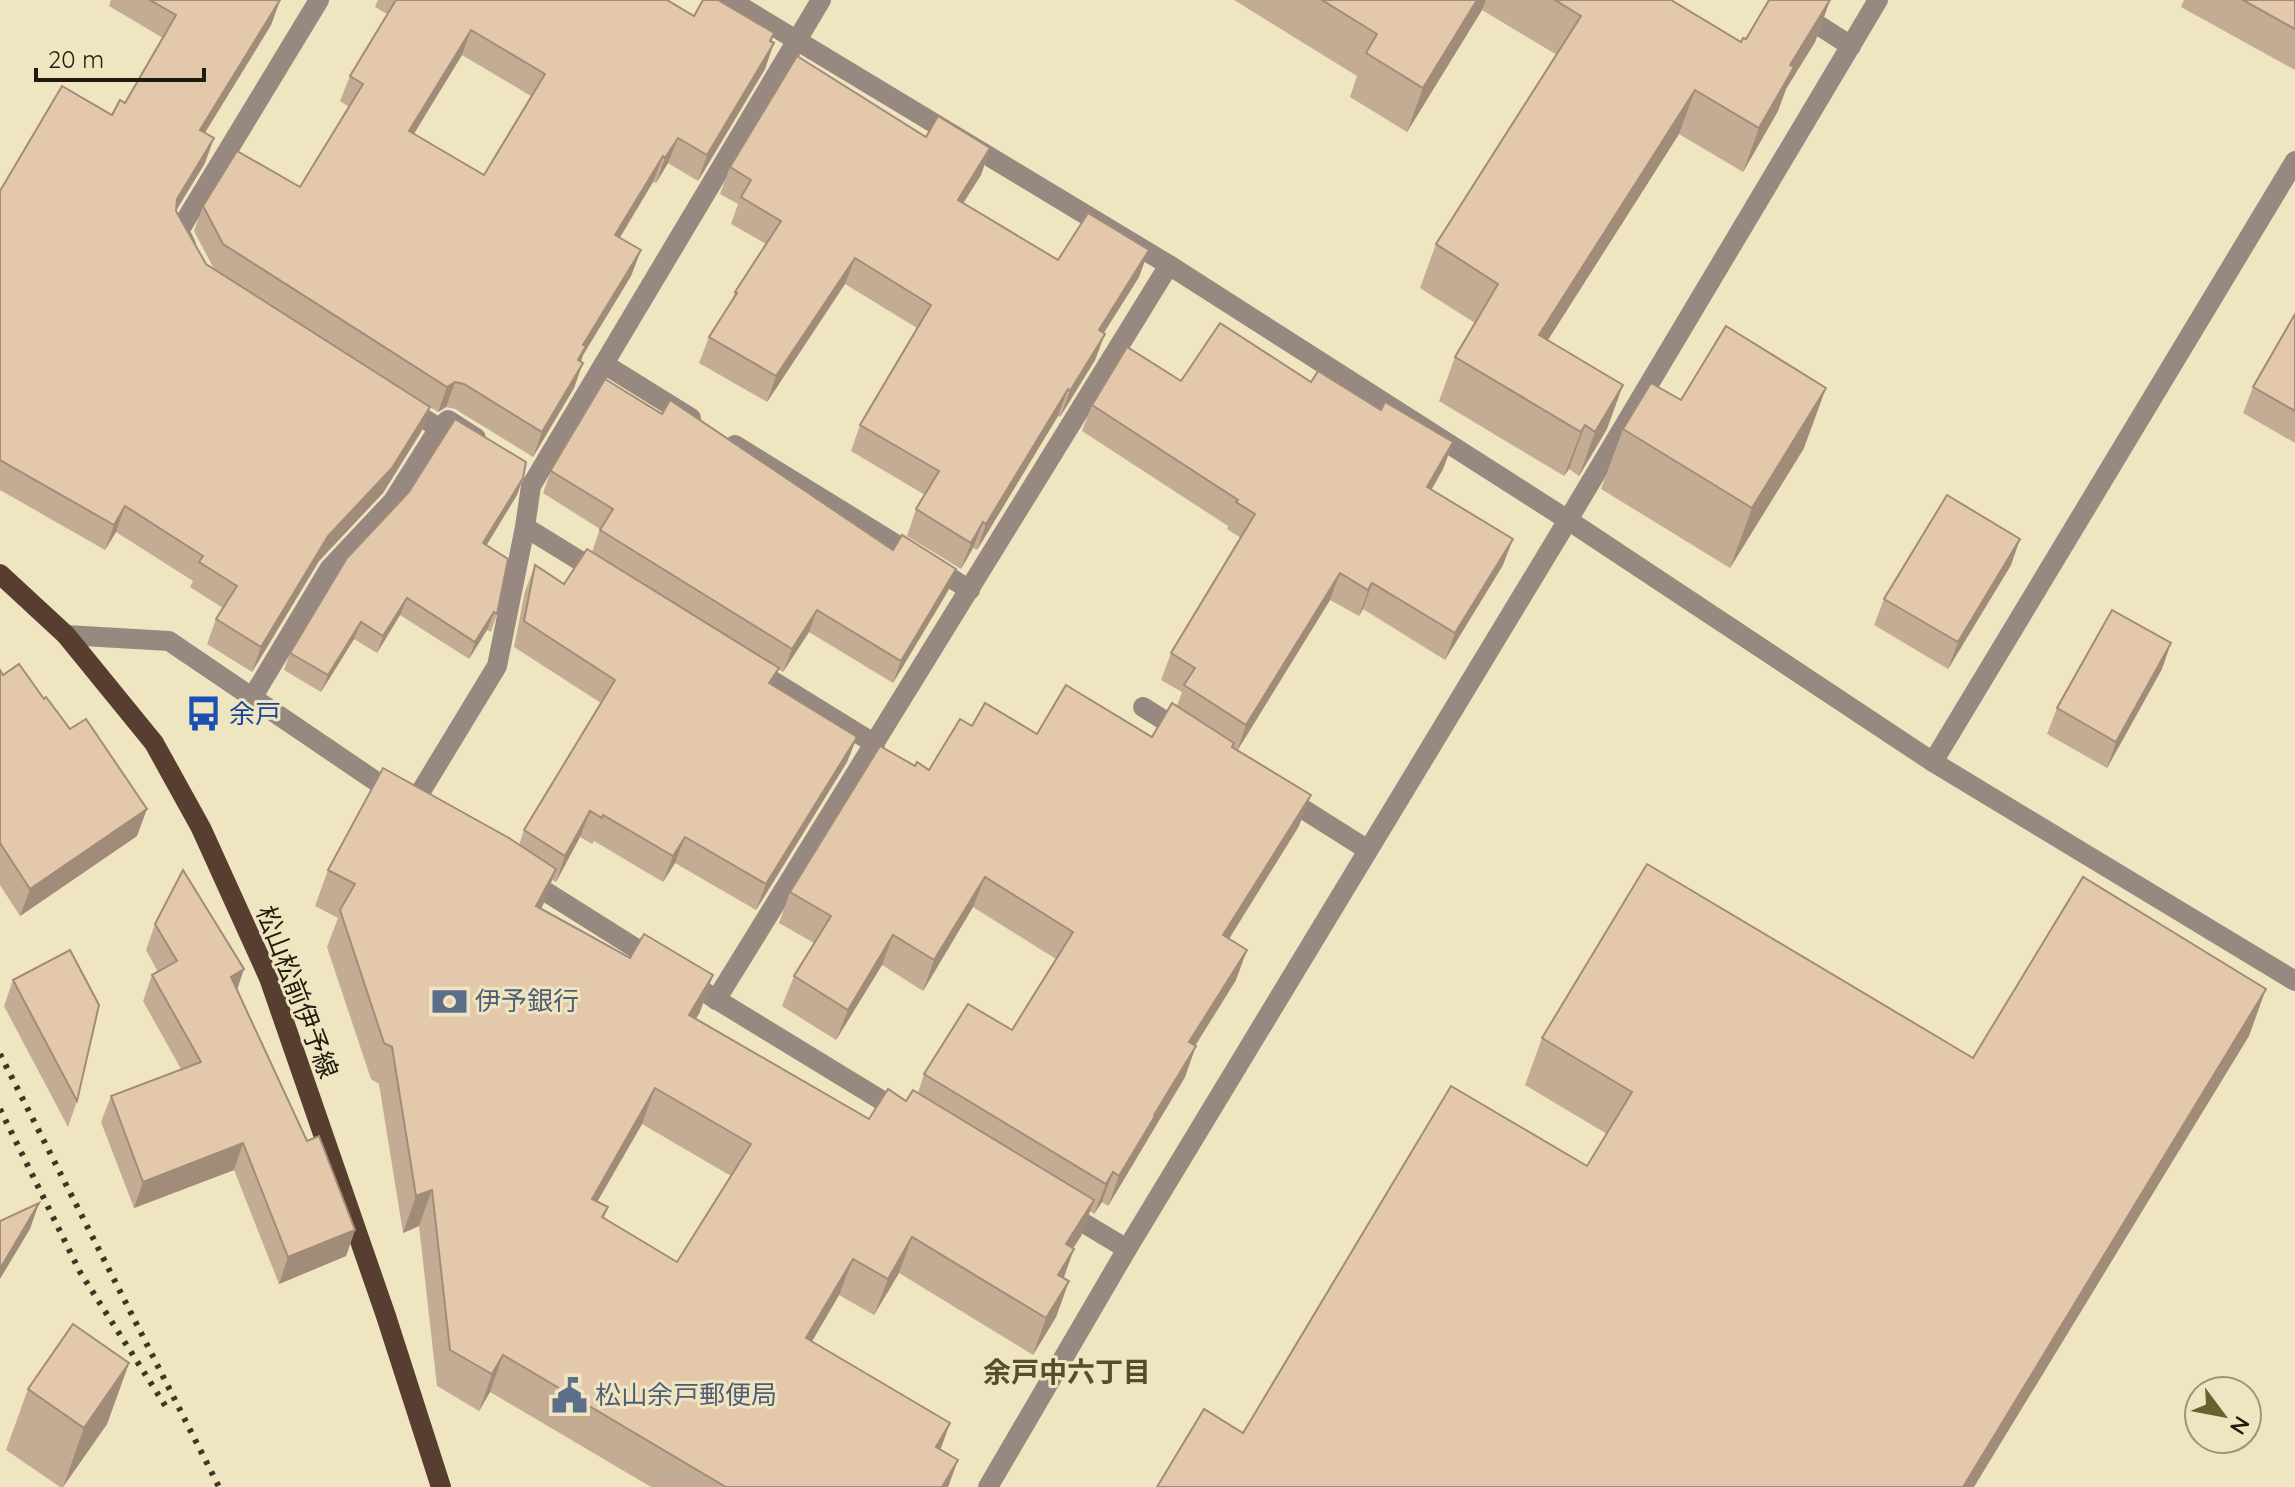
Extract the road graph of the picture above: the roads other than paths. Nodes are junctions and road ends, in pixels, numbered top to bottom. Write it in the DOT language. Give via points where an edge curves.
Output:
graph roads {
  1 [pos="319,0"];
  2 [pos="730,0"];
  3 [pos="821,0"];
  4 [pos="1779,0"];
  5 [pos="1878,0"];
  6 [pos="796,41"];
  7 [pos="1851,46"];
  8 [pos="2295,161"];
  9 [pos="1169,265"];
  10 [pos="197,266"];
  11 [pos="604,364"];
  12 [pos="387,395"];
  13 [pos="439,428"];
  14 [pos="499,452"];
  15 [pos="1568,520"];
  16 [pos="525,527"];
  17 [pos="0,574"];
  18 [pos="619,586"];
  19 [pos="970,590"];
  20 [pos="66,635"];
  21 [pos="740,661"];
  22 [pos="252,698"];
  23 [pos="1143,707"];
  24 [pos="1196,741"];
  25 [pos="875,744"];
  26 [pos="1933,762"];
  27 [pos="1262,783"];
  28 [pos="1368,850"];
  29 [pos="505,865"];
  30 [pos="2295,981"];
  31 [pos="716,1000"];
  32 [pos="915,1120"];
  33 [pos="1047,1201"];
  34 [pos="1127,1249"];
  35 [pos="441,1487"];
  36 [pos="988,1487"];
  1 -- 10 [label="street" via="179,231"];
  2 -- 6 [label="street"];
  3 -- 6 [label="street"];
  4 -- 7 [label="street"];
  5 -- 7 [label="street"];
  6 -- 9 [label="street"];
  6 -- 11 [label="street"];
  7 -- 15 [label="street"];
  8 -- 26 [label="street"];
  9 -- 15 [label="street"];
  9 -- 19 [label="street"];
  11 -- 16 [label="street" via="531,471"];
  11 -- 19 [label="street"];
  12 -- 13 [label="street"];
  13 -- 14 [label="street" via="448,420"];
  13 -- 22 [label="street" via="393,501 330,568"];
  15 -- 26 [label="street"];
  15 -- 28 [label="street"];
  16 -- 18 [label="street"];
  16 -- 22 [label="street" via="497,666 419,811"];
  17 -- 20 [label="main road, 松山松前伊予線"];
  19 -- 25 [label="street"];
  20 -- 22 [label="street" via="169,641"];
  20 -- 35 [label="main road, 松山松前伊予線" via="154,743 201,828 269,978"];
  21 -- 25 [label="street"];
  23 -- 24 [label="street"];
  25 -- 31 [label="street"];
  26 -- 30 [label="street"];
  27 -- 28 [label="street"];
  28 -- 34 [label="street"];
  29 -- 31 [label="street"];
  31 -- 32 [label="street"];
  33 -- 34 [label="street"];
  34 -- 36 [label="street"];
}
